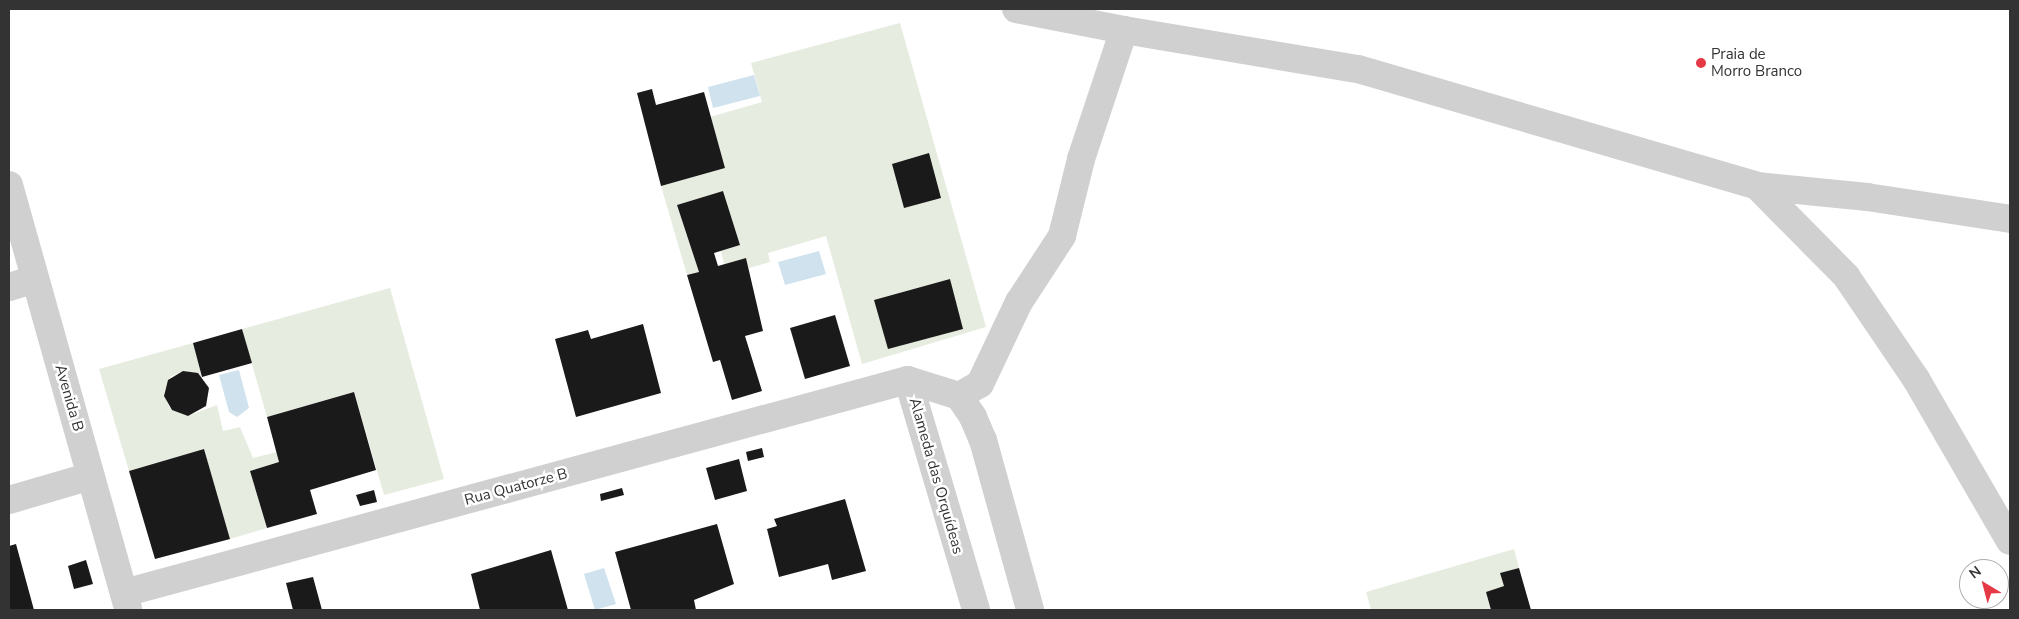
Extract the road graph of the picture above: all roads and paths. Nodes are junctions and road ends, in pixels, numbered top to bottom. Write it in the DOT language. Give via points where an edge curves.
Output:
graph roads {
  1 [pos="1016,9"];
  2 [pos="1124,30"];
  3 [pos="9,185"];
  4 [pos="1757,186"];
  5 [pos="2010,219"];
  6 [pos="35,279"];
  7 [pos="9,287"];
  8 [pos="908,380"];
  9 [pos="959,396"];
  10 [pos="91,476"];
  11 [pos="9,500"];
  12 [pos="2010,542"];
  13 [pos="126,602"];
  14 [pos="976,610"];
  15 [pos="1030,610"];
  1 -- 2 [label="street"];
  2 -- 4 [label="street" via="1358,70"];
  2 -- 9 [label="street" via="1081,159 1062,236 1019,302 980,384"];
  3 -- 6 [label="street, Avenida B"];
  4 -- 5 [label="street" via="1867,197"];
  4 -- 12 [label="street" via="1846,276 1916,380"];
  6 -- 7 [label="street"];
  6 -- 10 [label="street, Avenida B"];
  8 -- 9 [label="street, Alameda das Orquídeas"];
  8 -- 13 [label="street, Rua Quatorze B"];
  8 -- 14 [label="street, Alameda das Orquídeas"];
  9 -- 15 [label="street" via="983,440"];
  10 -- 11 [label="street"];
  10 -- 13 [label="street, Avenida B"];
}
